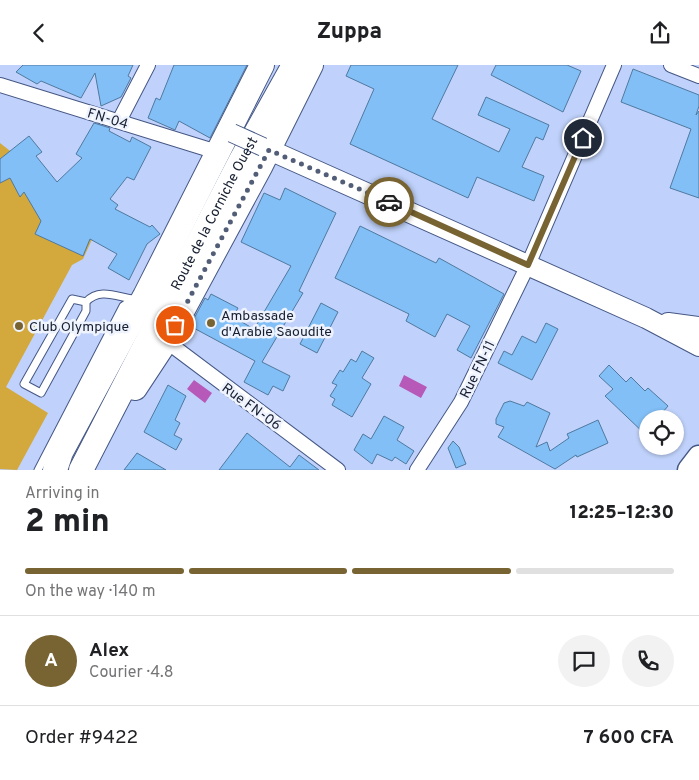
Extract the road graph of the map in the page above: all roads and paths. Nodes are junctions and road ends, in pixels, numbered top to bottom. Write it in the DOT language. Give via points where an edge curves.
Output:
graph roads {
  1 [pos="148,65"];
  2 [pos="262,65"];
  3 [pos="276,65"];
  4 [pos="294,65"];
  5 [pos="311,65"];
  6 [pos="614,65"];
  7 [pos="676,66"];
  8 [pos="699,76"];
  9 [pos="0,85"];
  10 [pos="119,121"];
  11 [pos="232,133"];
  12 [pos="266,148"];
  13 [pos="217,152"];
  14 [pos="528,265"];
  15 [pos="138,298"];
  16 [pos="86,302"];
  17 [pos="646,318"];
  18 [pos="699,327"];
  19 [pos="166,341"];
  20 [pos="699,346"];
  21 [pos="100,430"];
  22 [pos="699,457"];
  23 [pos="38,470"];
  24 [pos="55,470"];
  25 [pos="63,470"];
  26 [pos="81,470"];
  27 [pos="338,470"];
  28 [pos="417,470"];
  29 [pos="688,470"];
  1 -- 10 [label="street"];
  2 -- 13 [label="highway"];
  3 -- 25 [label="highway, Route de la Corniche Ouest"];
  4 -- 21 [label="highway, Route de la Corniche Ouest"];
  5 -- 12 [label="highway"];
  6 -- 14 [label="street, Rue FN-11"];
  7 -- 8 [label="street"];
  9 -- 10 [label="street, FN-04"];
  10 -- 13 [label="street, FN-04"];
  11 -- 12 [label="street, bridge"];
  12 -- 14 [label="main road"];
  12 -- 19 [label="highway"];
  13 -- 15 [label="highway"];
  14 -- 17 [label="main road"];
  14 -- 28 [label="street, Rue FN-11" via="461,402"];
  15 -- 16 [label="lane" via="103,293 91,296"];
  15 -- 23 [label="lane" via="122,306"];
  15 -- 24 [label="highway"];
  16 -- 16 [label="lane" via="72,299 24,384 41,393 86,311"];
  17 -- 18 [label="main road"];
  17 -- 20 [label="main road"];
  19 -- 21 [label="highway" via="136,387"];
  19 -- 27 [label="street, Rue FN-06"];
  21 -- 26 [label="highway, Route de la Corniche Ouest"];
  22 -- 29 [label="main road"];
}
